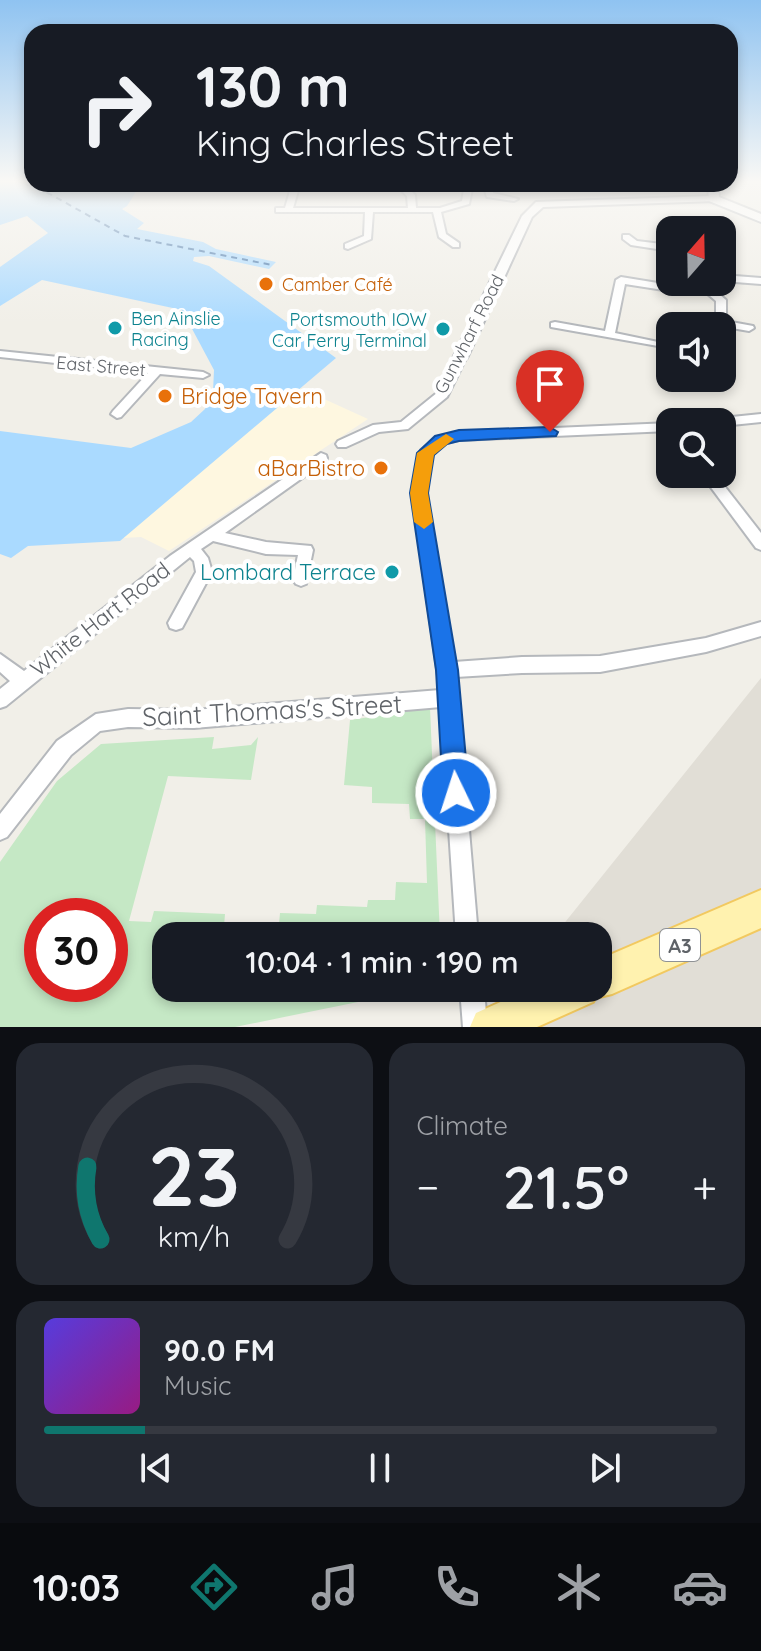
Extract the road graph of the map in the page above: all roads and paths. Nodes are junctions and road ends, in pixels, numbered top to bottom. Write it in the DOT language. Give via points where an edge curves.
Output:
graph roads {
  1 [pos="368,228"];
  2 [pos="440,228"];
  3 [pos="521,228"];
  4 [pos="626,237"];
  5 [pos="456,245"];
  6 [pos="348,246"];
  7 [pos="656,246"];
  8 [pos="736,279"];
  9 [pos="761,281"];
  10 [pos="656,286"];
  11 [pos="555,325"];
  12 [pos="736,326"];
  13 [pos="749,328"];
  14 [pos="609,335"];
  15 [pos="654,344"];
  16 [pos="0,354"];
  17 [pos="460,358"];
  18 [pos="156,371"];
  19 [pos="203,375"];
  20 [pos="117,414"];
  21 [pos="761,418"];
  22 [pos="736,421"];
  23 [pos="656,428"];
  24 [pos="342,444"];
  25 [pos="321,458"];
  26 [pos="719,488"];
  27 [pos="210,535"];
  28 [pos="761,544"];
  29 [pos="191,549"];
  30 [pos="301,580"];
  31 [pos="176,623"];
  32 [pos="761,629"];
  33 [pos="0,662"];
  34 [pos="447,670"];
  35 [pos="22,680"];
  36 [pos="449,698"];
  37 [pos="0,700"];
  38 [pos="0,830"];
  39 [pos="761,909"];
  40 [pos="466,922"];
  41 [pos="612,974"];
  42 [pos="473,1002"];
  43 [pos="547,1002"];
  44 [pos="475,1027"];
  45 [pos="490,1027"];
  1 -- 6 [label="street" via="368,237"];
  2 -- 5 [label="street"];
  3 -- 17 [label="street, Gunwharf Road"];
  4 -- 7 [label="street"];
  8 -- 9 [label="street"];
  10 -- 14 [label="street" via="621,280"];
  11 -- 14 [label="street"];
  12 -- 13 [label="street"];
  14 -- 15 [label="street"];
  16 -- 18 [label="street, East Street"];
  17 -- 24 [label="street, Gunwharf Road" via="443,394 404,426 377,428"];
  18 -- 19 [label="street, East Street"];
  18 -- 20 [label="street"];
  21 -- 22 [label="street"];
  23 -- 34 [label="street" via="459,436 441,440 426,453 419,493"];
  25 -- 27 [label="street, White Hart Road"];
  26 -- 28 [label="street"];
  27 -- 29 [label="street, White Hart Road"];
  27 -- 30 [label="street" via="266,548 306,550"];
  29 -- 31 [label="street" via="201,558 204,572"];
  29 -- 35 [label="street, White Hart Road"];
  32 -- 34 [label="street" via="600,664"];
  33 -- 35 [label="street"];
  34 -- 36 [label="street"];
  35 -- 37 [label="street, White Hart Road"];
  36 -- 38 [label="street, Saint Thomas's Street" via="96,723 64,748"];
  36 -- 40 [label="street"];
  39 -- 41 [label="main road, A3"];
  42 -- 44 [label="street"];
  43 -- 45 [label="main road"];
}
